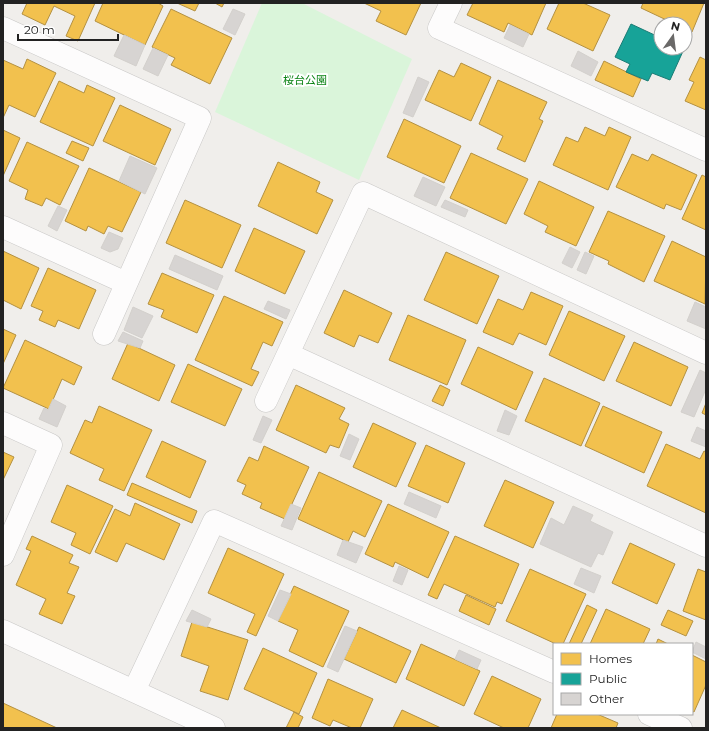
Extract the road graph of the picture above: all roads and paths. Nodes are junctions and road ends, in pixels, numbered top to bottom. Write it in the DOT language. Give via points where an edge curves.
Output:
graph roads {
  1 [pos="451,3"];
  2 [pos="3,28"];
  3 [pos="706,150"];
  4 [pos="3,227"];
  5 [pos="126,283"];
  6 [pos="104,334"];
  7 [pos="706,353"];
  8 [pos="288,354"];
  9 [pos="266,401"];
  10 [pos="3,423"];
  11 [pos="706,546"];
  12 [pos="3,555"];
  13 [pos="3,631"];
  14 [pos="553,672"];
  15 [pos="134,691"];
  16 [pos="651,715"];
  17 [pos="214,728"];
  18 [pos="681,728"];
  1 -- 3 [label="street" via="440,28"];
  2 -- 5 [label="street" via="200,118"];
  4 -- 5 [label="street"];
  5 -- 6 [label="street"];
  7 -- 8 [label="street" via="363,193"];
  8 -- 9 [label="street"];
  8 -- 11 [label="street"];
  10 -- 12 [label="street" via="51,445"];
  13 -- 15 [label="street"];
  14 -- 15 [label="street" via="214,521"];
  15 -- 17 [label="street"];
  16 -- 18 [label="street"];
}
